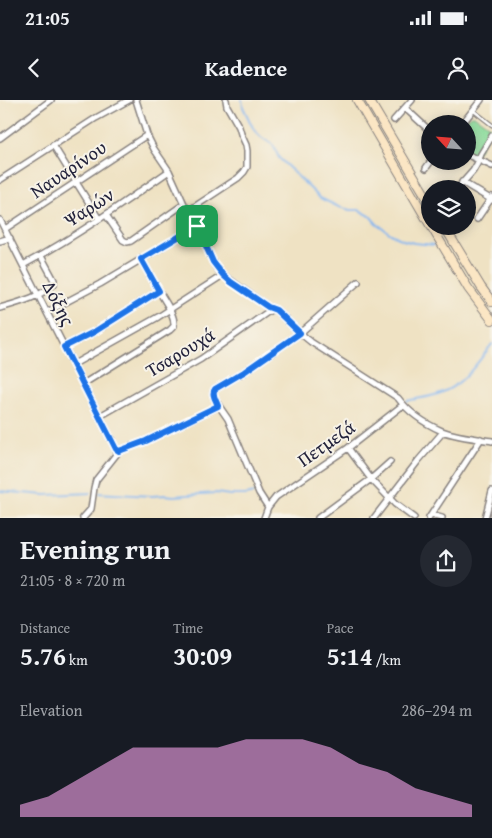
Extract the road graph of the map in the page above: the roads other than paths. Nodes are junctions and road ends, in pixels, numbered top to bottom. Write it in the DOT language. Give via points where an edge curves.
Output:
graph roads {
  1 [pos="51,100"];
  2 [pos="129,100"];
  3 [pos="136,100"];
  4 [pos="226,100"];
  5 [pos="357,100"];
  6 [pos="369,100"];
  7 [pos="412,100"];
  8 [pos="481,100"];
  9 [pos="405,108"];
  10 [pos="473,110"];
  11 [pos="469,115"];
  12 [pos="394,120"];
  13 [pos="421,123"];
  14 [pos="492,125"];
  15 [pos="147,135"];
  16 [pos="492,136"];
  17 [pos="0,138"];
  18 [pos="54,145"];
  19 [pos="476,159"];
  20 [pos="479,160"];
  21 [pos="492,166"];
  22 [pos="169,171"];
  23 [pos="0,180"];
  24 [pos="464,180"];
  25 [pos="76,182"];
  26 [pos="421,188"];
  27 [pos="476,190"];
  28 [pos="492,199"];
  29 [pos="184,204"];
  30 [pos="421,210"];
  31 [pos="188,211"];
  32 [pos="106,215"];
  33 [pos="99,219"];
  34 [pos="477,219"];
  35 [pos="0,220"];
  36 [pos="197,226"];
  37 [pos="5,229"];
  38 [pos="436,235"];
  39 [pos="449,235"];
  40 [pos="10,238"];
  41 [pos="0,241"];
  42 [pos="41,256"];
  43 [pos="141,259"];
  44 [pos="23,266"];
  45 [pos="223,275"];
  46 [pos="358,282"];
  47 [pos="159,291"];
  48 [pos="38,295"];
  49 [pos="492,302"];
  50 [pos="0,308"];
  51 [pos="170,309"];
  52 [pos="272,309"];
  53 [pos="47,312"];
  54 [pos="492,320"];
  55 [pos="300,333"];
  56 [pos="64,347"];
  57 [pos="74,364"];
  58 [pos="83,384"];
  59 [pos="403,405"];
  60 [pos="218,406"];
  61 [pos="100,416"];
  62 [pos="443,432"];
  63 [pos="481,439"];
  64 [pos="492,441"];
  65 [pos="348,448"];
  66 [pos="119,451"];
  67 [pos="390,462"];
  68 [pos="371,479"];
  69 [pos="492,491"];
  70 [pos="390,498"];
  71 [pos="268,506"];
  72 [pos="430,517"];
  73 [pos="84,518"];
  74 [pos="264,518"];
  75 [pos="318,518"];
  76 [pos="374,518"];
  77 [pos="414,518"];
  78 [pos="442,518"];
  79 [pos="485,518"];
  1 -- 17 [label="street"];
  2 -- 18 [label="street"];
  3 -- 15 [label="street"];
  4 -- 31 [label="street" via="248,151 247,167 238,178"];
  5 -- 30 [label="main road"];
  6 -- 26 [label="main road"];
  7 -- 9 [label="street"];
  8 -- 10 [label="street"];
  9 -- 12 [label="street"];
  9 -- 13 [label="street"];
  10 -- 11 [label="street"];
  10 -- 14 [label="lane"];
  15 -- 22 [label="street"];
  15 -- 25 [label="street, Ναυαρίνου"];
  16 -- 20 [label="street"];
  18 -- 23 [label="street"];
  18 -- 25 [label="street"];
  19 -- 20 [label="street"];
  20 -- 21 [label="street"];
  20 -- 24 [label="street"];
  22 -- 29 [label="street"];
  22 -- 32 [label="street, Ψαρών"];
  25 -- 33 [label="street"];
  25 -- 37 [label="street, Ναυαρίνου"];
  27 -- 28 [label="street"];
  28 -- 34 [label="street"];
  29 -- 31 [label="street"];
  29 -- 32 [label="street" via="127,242"];
  31 -- 36 [label="street"];
  32 -- 33 [label="street, Ψαρών"];
  33 -- 42 [label="street, Ψαρών"];
  35 -- 37 [label="street, Δόξης"];
  36 -- 43 [label="street"];
  36 -- 45 [label="street" via="213,262"];
  37 -- 40 [label="street, Δόξης"];
  38 -- 54 [label="main road"];
  39 -- 49 [label="main road"];
  40 -- 41 [label="street"];
  40 -- 44 [label="street, Δόξης"];
  42 -- 44 [label="street, Ψαρών"];
  42 -- 48 [label="street" via="54,282"];
  43 -- 47 [label="street"];
  43 -- 53 [label="street"];
  44 -- 48 [label="street, Δόξης"];
  45 -- 51 [label="street"];
  45 -- 52 [label="street"];
  46 -- 55 [label="street"];
  47 -- 51 [label="street"];
  47 -- 56 [label="street"];
  48 -- 50 [label="street"];
  48 -- 53 [label="street, Δόξης"];
  51 -- 57 [label="street"];
  51 -- 58 [label="street" via="174,326 170,330"];
  52 -- 55 [label="street"];
  52 -- 61 [label="street, Τσαρουχά" via="201,359"];
  53 -- 56 [label="street, Δόξης"];
  55 -- 59 [label="street" via="398,398"];
  55 -- 60 [label="street" via="215,389 213,395"];
  56 -- 57 [label="street, Δόξης"];
  57 -- 58 [label="street, Δόξης"];
  58 -- 61 [label="street, Δόξης"];
  59 -- 62 [label="street"];
  59 -- 65 [label="street, Πετμεζά"];
  60 -- 66 [label="street"];
  60 -- 71 [label="street" via="228,419"];
  61 -- 66 [label="street, Δόξης"];
  62 -- 63 [label="street"];
  62 -- 70 [label="street"];
  63 -- 64 [label="street"];
  63 -- 72 [label="street"];
  65 -- 68 [label="street"];
  65 -- 71 [label="street, Πετμεζά" via="276,496"];
  66 -- 73 [label="street" via="96,480 91,509"];
  67 -- 68 [label="street"];
  68 -- 70 [label="street"];
  68 -- 75 [label="street"];
  69 -- 79 [label="street"];
  70 -- 76 [label="street"];
  70 -- 77 [label="street"];
  71 -- 74 [label="street"];
  72 -- 78 [label="street"];
}
